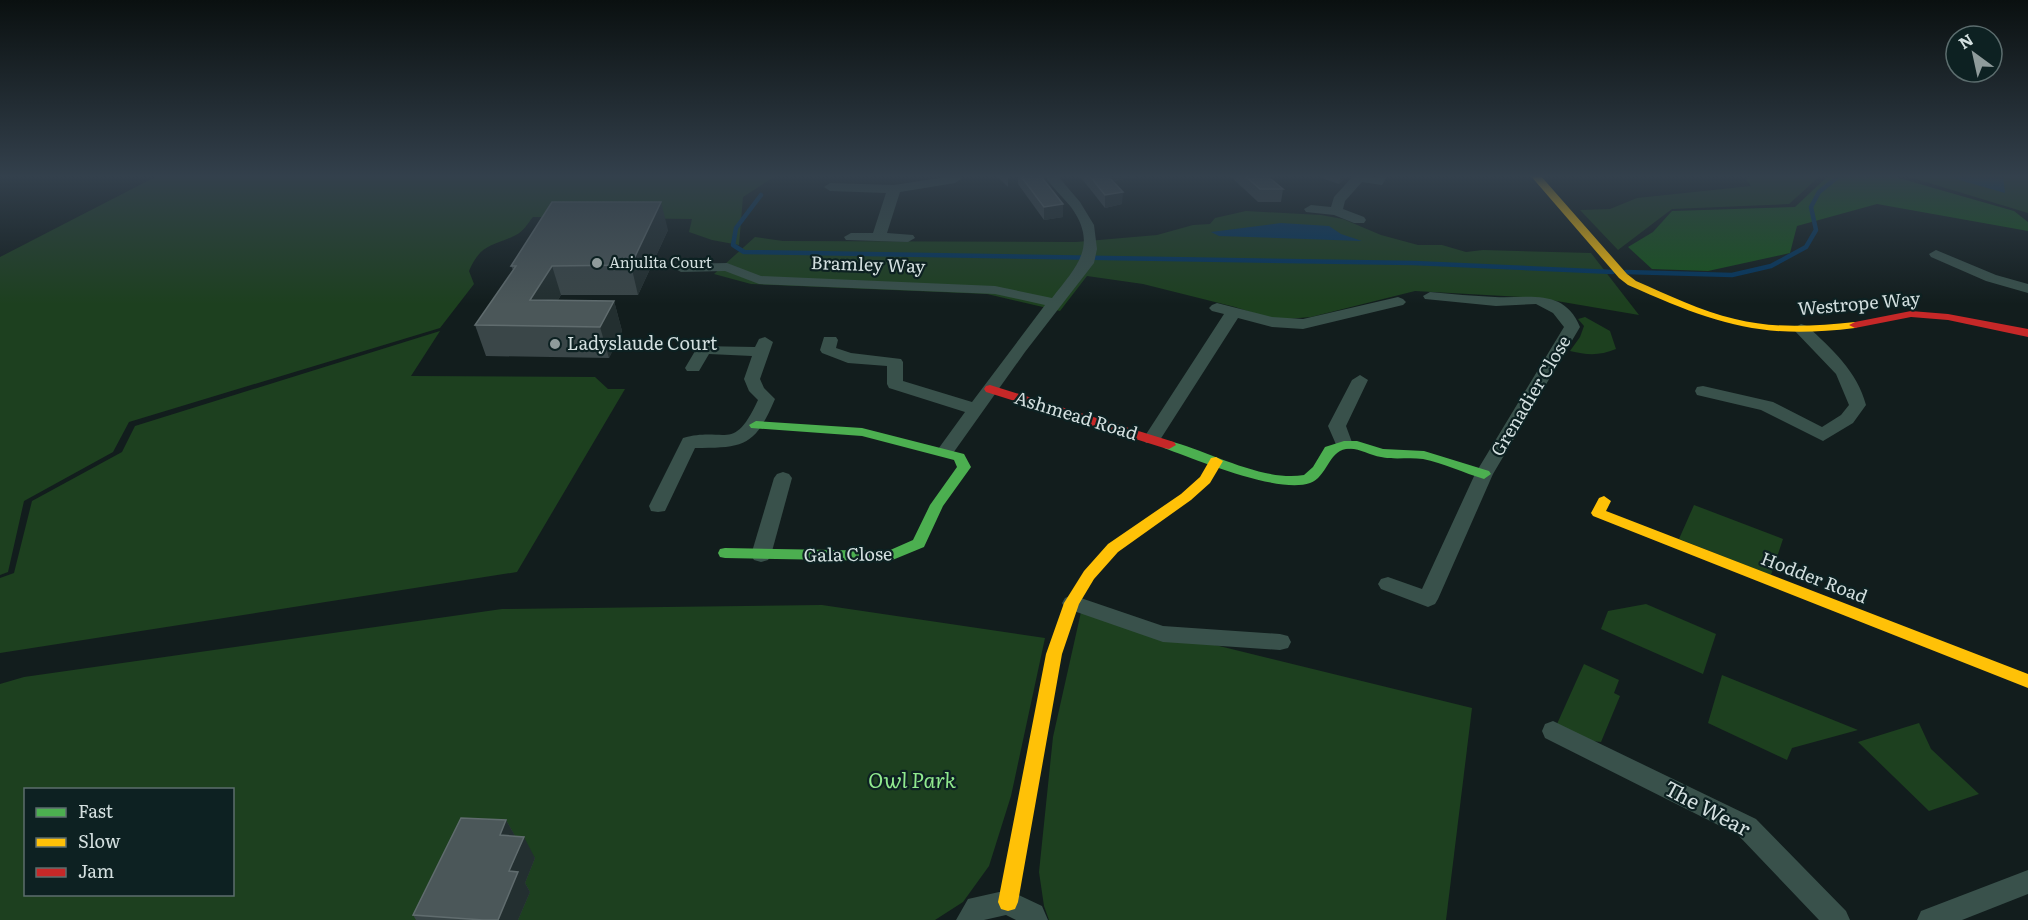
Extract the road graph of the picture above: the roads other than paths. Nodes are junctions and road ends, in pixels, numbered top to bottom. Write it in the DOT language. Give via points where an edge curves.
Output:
graph roads {
  1 [pos="885,218"];
  2 [pos="1083,218"];
  3 [pos="1354,218"];
  4 [pos="1573,218"];
  5 [pos="1359,220"];
  6 [pos="851,237"];
  7 [pos="879,237"];
  8 [pos="908,238"];
  9 [pos="1936,255"];
  10 [pos="681,268"];
  11 [pos="2028,289"];
  12 [pos="1430,296"];
  13 [pos="1398,302"];
  14 [pos="1055,303"];
  15 [pos="1801,329"];
  16 [pos="2028,333"];
  17 [pos="830,340"];
  18 [pos="693,368"];
  19 [pos="1360,380"];
  20 [pos="990,389"];
  21 [pos="1703,391"];
  22 [pos="975,409"];
  23 [pos="756,425"];
  24 [pos="1152,439"];
  25 [pos="1344,445"];
  26 [pos="945,452"];
  27 [pos="1216,461"];
  28 [pos="1484,474"];
  29 [pos="783,478"];
  30 [pos="1604,501"];
  31 [pos="658,506"];
  32 [pos="725,553"];
  33 [pos="761,555"];
  34 [pos="1388,584"];
  35 [pos="1072,603"];
  36 [pos="1280,642"];
  37 [pos="2028,681"];
  38 [pos="1552,731"];
  39 [pos="2028,882"];
  40 [pos="1008,902"];
  41 [pos="969,920"];
  42 [pos="1035,920"];
  43 [pos="1837,920"];
  44 [pos="1930,920"];
  1 -- 7 [label="street"];
  2 -- 14 [label="street, Ashmead Road" via="1092,237 1090,256"];
  3 -- 5 [label="street"];
  4 -- 15 [label="street, Westrope Way" via="1632,283 1717,318 1745,325"];
  6 -- 7 [label="street"];
  7 -- 8 [label="street"];
  9 -- 11 [label="street"];
  10 -- 14 [label="street, Bramley Way" via="727,267 759,280 995,290"];
  12 -- 28 [label="street, Grenadier Close" via="1508,302 1540,300 1571,320 1572,327"];
  13 -- 24 [label="street" via="1303,324 1272,322 1225,311"];
  14 -- 20 [label="street, Ashmead Road"];
  15 -- 16 [label="street, Westrope Way" via="1911,314"];
  15 -- 21 [label="street" via="1825,351 1855,389 1858,405 1847,419 1823,435 1767,406"];
  17 -- 22 [label="street" via="828,350 848,358 895,362 896,384"];
  18 -- 23 [label="street" via="704,349 764,347 752,380 767,399"];
  19 -- 25 [label="street" via="1337,426"];
  20 -- 22 [label="street"];
  20 -- 24 [label="street, Ashmead Road"];
  22 -- 26 [label="street"];
  23 -- 26 [label="street" via="862,432"];
  23 -- 31 [label="street" via="732,442 689,442"];
  24 -- 27 [label="street, Ashmead Road"];
  25 -- 27 [label="street" via="1330,450 1307,479 1285,481"];
  25 -- 28 [label="street, Grenadier Close" via="1382,453 1424,455"];
  26 -- 33 [label="street, Gala Close" via="959,457 964,467 936,506 922,540 912,550 890,556"];
  27 -- 35 [label="street" via="1186,497 1113,548 1089,575"];
  28 -- 34 [label="street, Grenadier Close" via="1428,598"];
  29 -- 33 [label="street"];
  30 -- 37 [label="street, Hodder Road" via="1598,513"];
  32 -- 33 [label="street, Gala Close"];
  35 -- 36 [label="street" via="1163,634"];
  35 -- 40 [label="street" via="1054,654"];
  38 -- 43 [label="street, The Wear" via="1747,827"];
  39 -- 44 [label="street"];
  40 -- 41 [label="street" via="977,908"];
  40 -- 42 [label="street" via="1033,915"];
}
